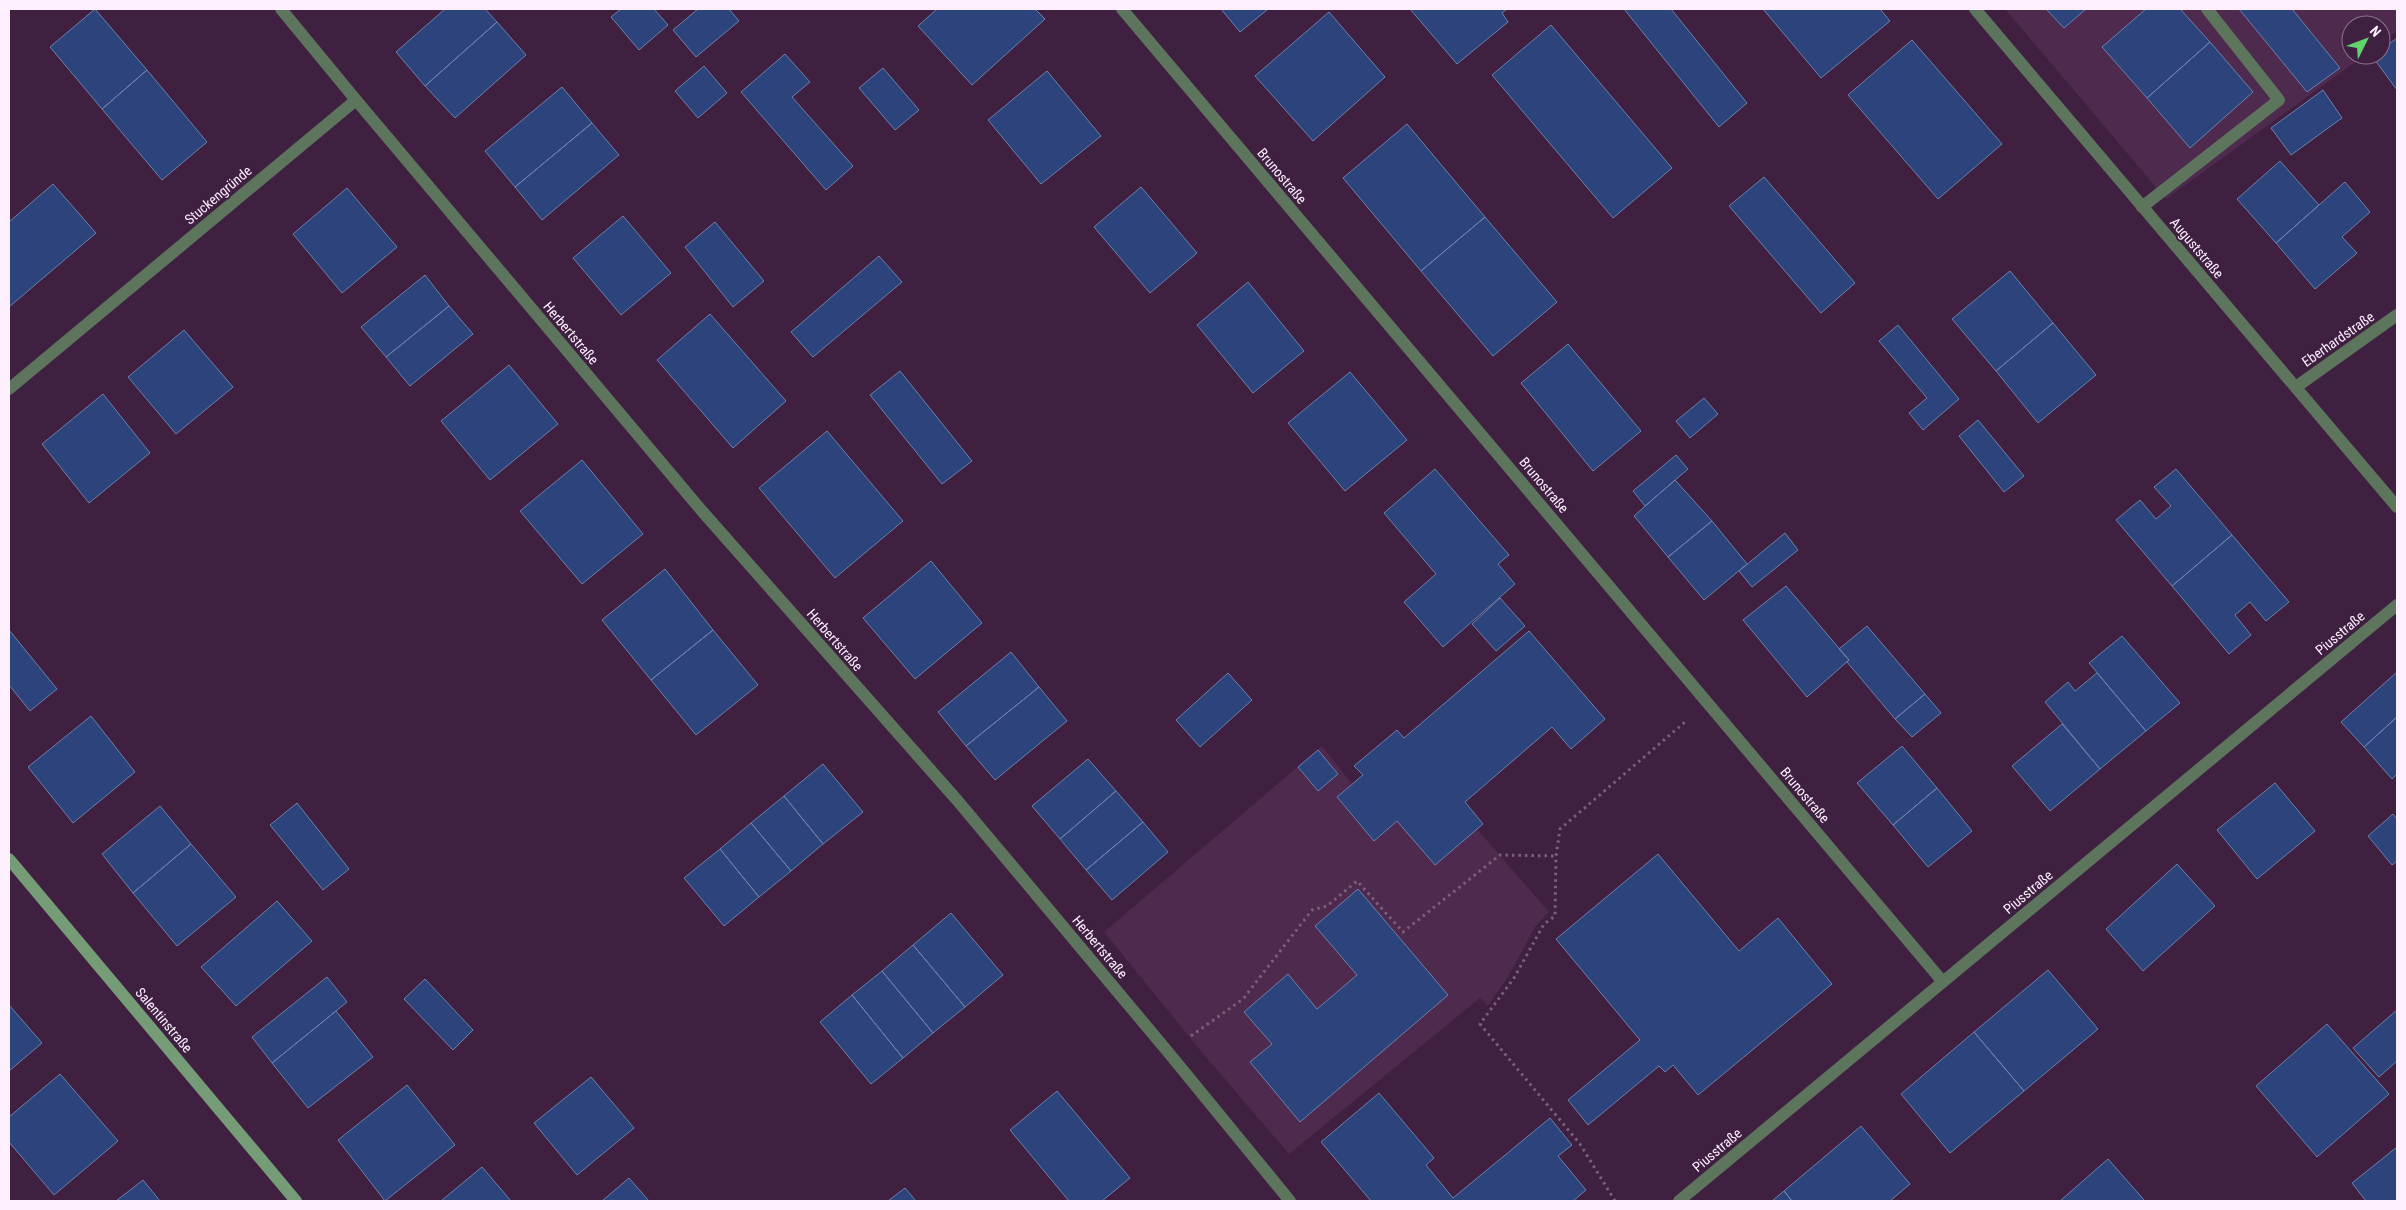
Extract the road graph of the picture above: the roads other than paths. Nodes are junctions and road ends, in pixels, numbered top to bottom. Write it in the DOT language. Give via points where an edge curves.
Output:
graph roads {
  1 [pos="282,9"];
  2 [pos="1122,9"];
  3 [pos="1975,9"];
  4 [pos="2207,9"];
  5 [pos="356,100"];
  6 [pos="2142,207"];
  7 [pos="2397,315"];
  8 [pos="2296,387"];
  9 [pos="9,389"];
  10 [pos="2397,507"];
  11 [pos="2397,605"];
  12 [pos="9,859"];
  13 [pos="1943,982"];
  14 [pos="296,1201"];
  15 [pos="1290,1201"];
  16 [pos="1678,1201"];
  1 -- 5 [label="street"];
  2 -- 13 [label="street, Brunostraße"];
  3 -- 6 [label="street, Auguststraße"];
  4 -- 6 [label="street" via="2279,100"];
  5 -- 9 [label="street, Stuckengründe"];
  5 -- 15 [label="street, Herbertstraße" via="702,511 957,800"];
  6 -- 8 [label="street, Auguststraße"];
  7 -- 8 [label="street, Eberhardstraße"];
  8 -- 10 [label="street, Auguststraße"];
  11 -- 13 [label="street, Piusstraße"];
  12 -- 14 [label="street, Salentinstraße"];
  13 -- 16 [label="street, Piusstraße"];
}
